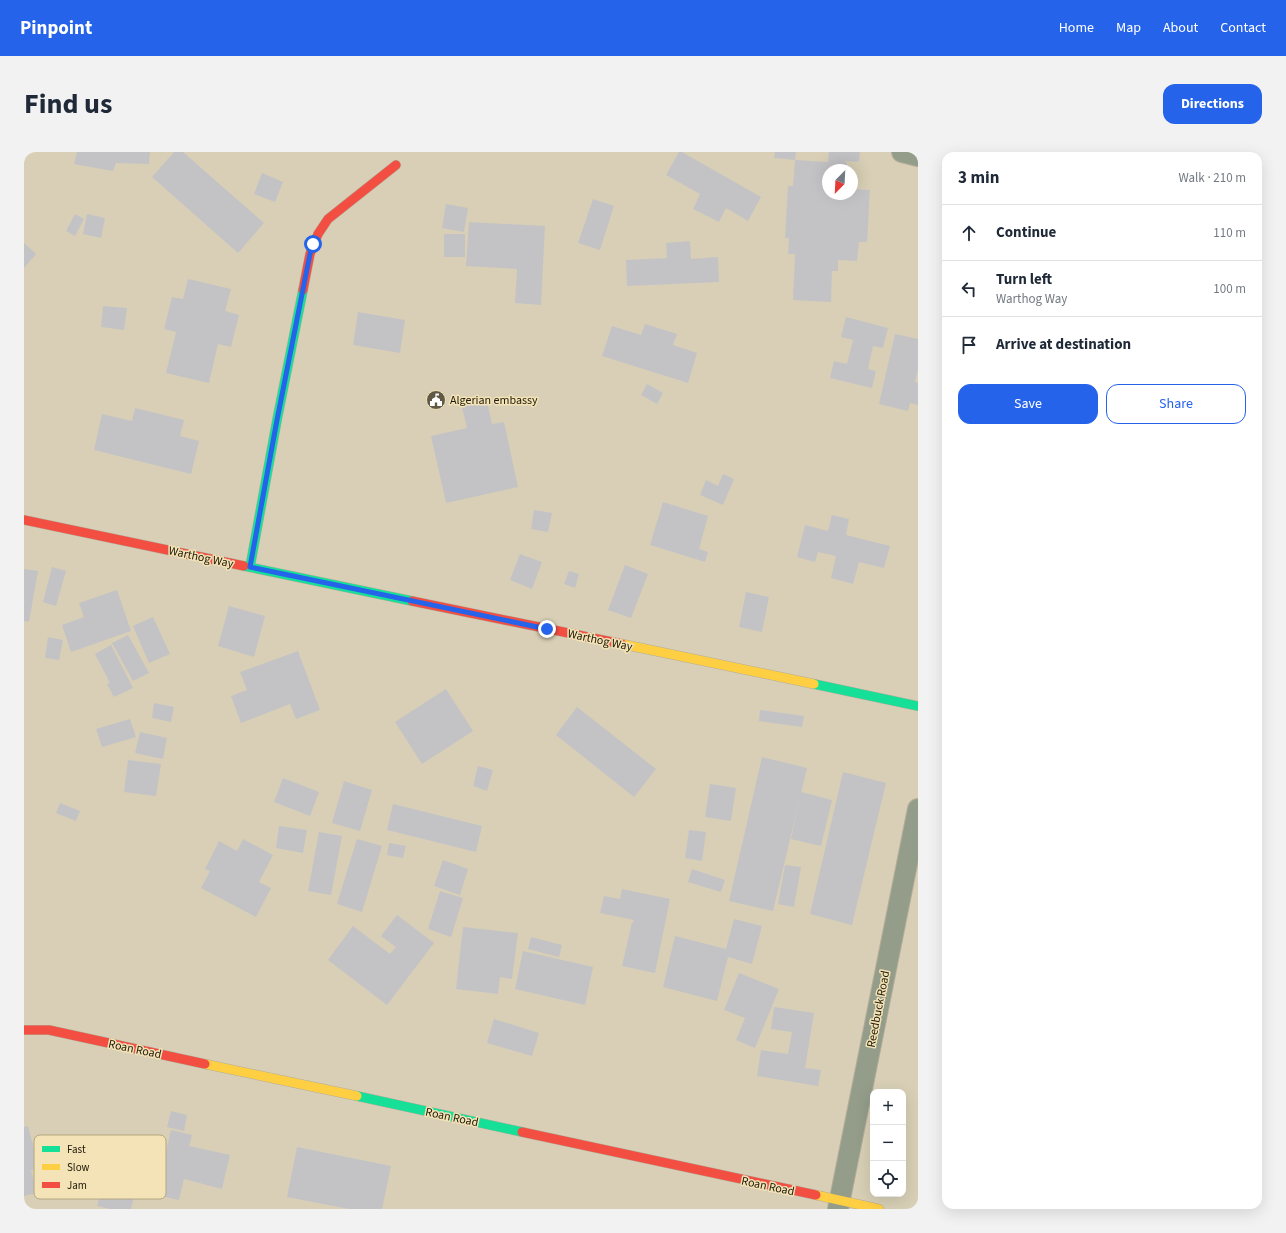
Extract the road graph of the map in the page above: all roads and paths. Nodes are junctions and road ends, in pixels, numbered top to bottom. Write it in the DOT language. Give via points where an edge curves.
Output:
graph roads {
  1 [pos="902,152"];
  2 [pos="918,156"];
  3 [pos="396,165"];
  4 [pos="24,520"];
  5 [pos="250,567"];
  6 [pos="918,706"];
  7 [pos="918,809"];
  8 [pos="24,1030"];
  9 [pos="839,1205"];
  10 [pos="879,1209"];
  1 -- 2 [label="street"];
  3 -- 5 [label="street" via="328,219 313,244"];
  4 -- 5 [label="street, Warthog Way"];
  5 -- 6 [label="street, Warthog Way"];
  7 -- 9 [label="street, Reedbuck Road"];
  8 -- 9 [label="street, Roan Road" via="49,1030"];
  9 -- 10 [label="street, Roan Road"];
}
